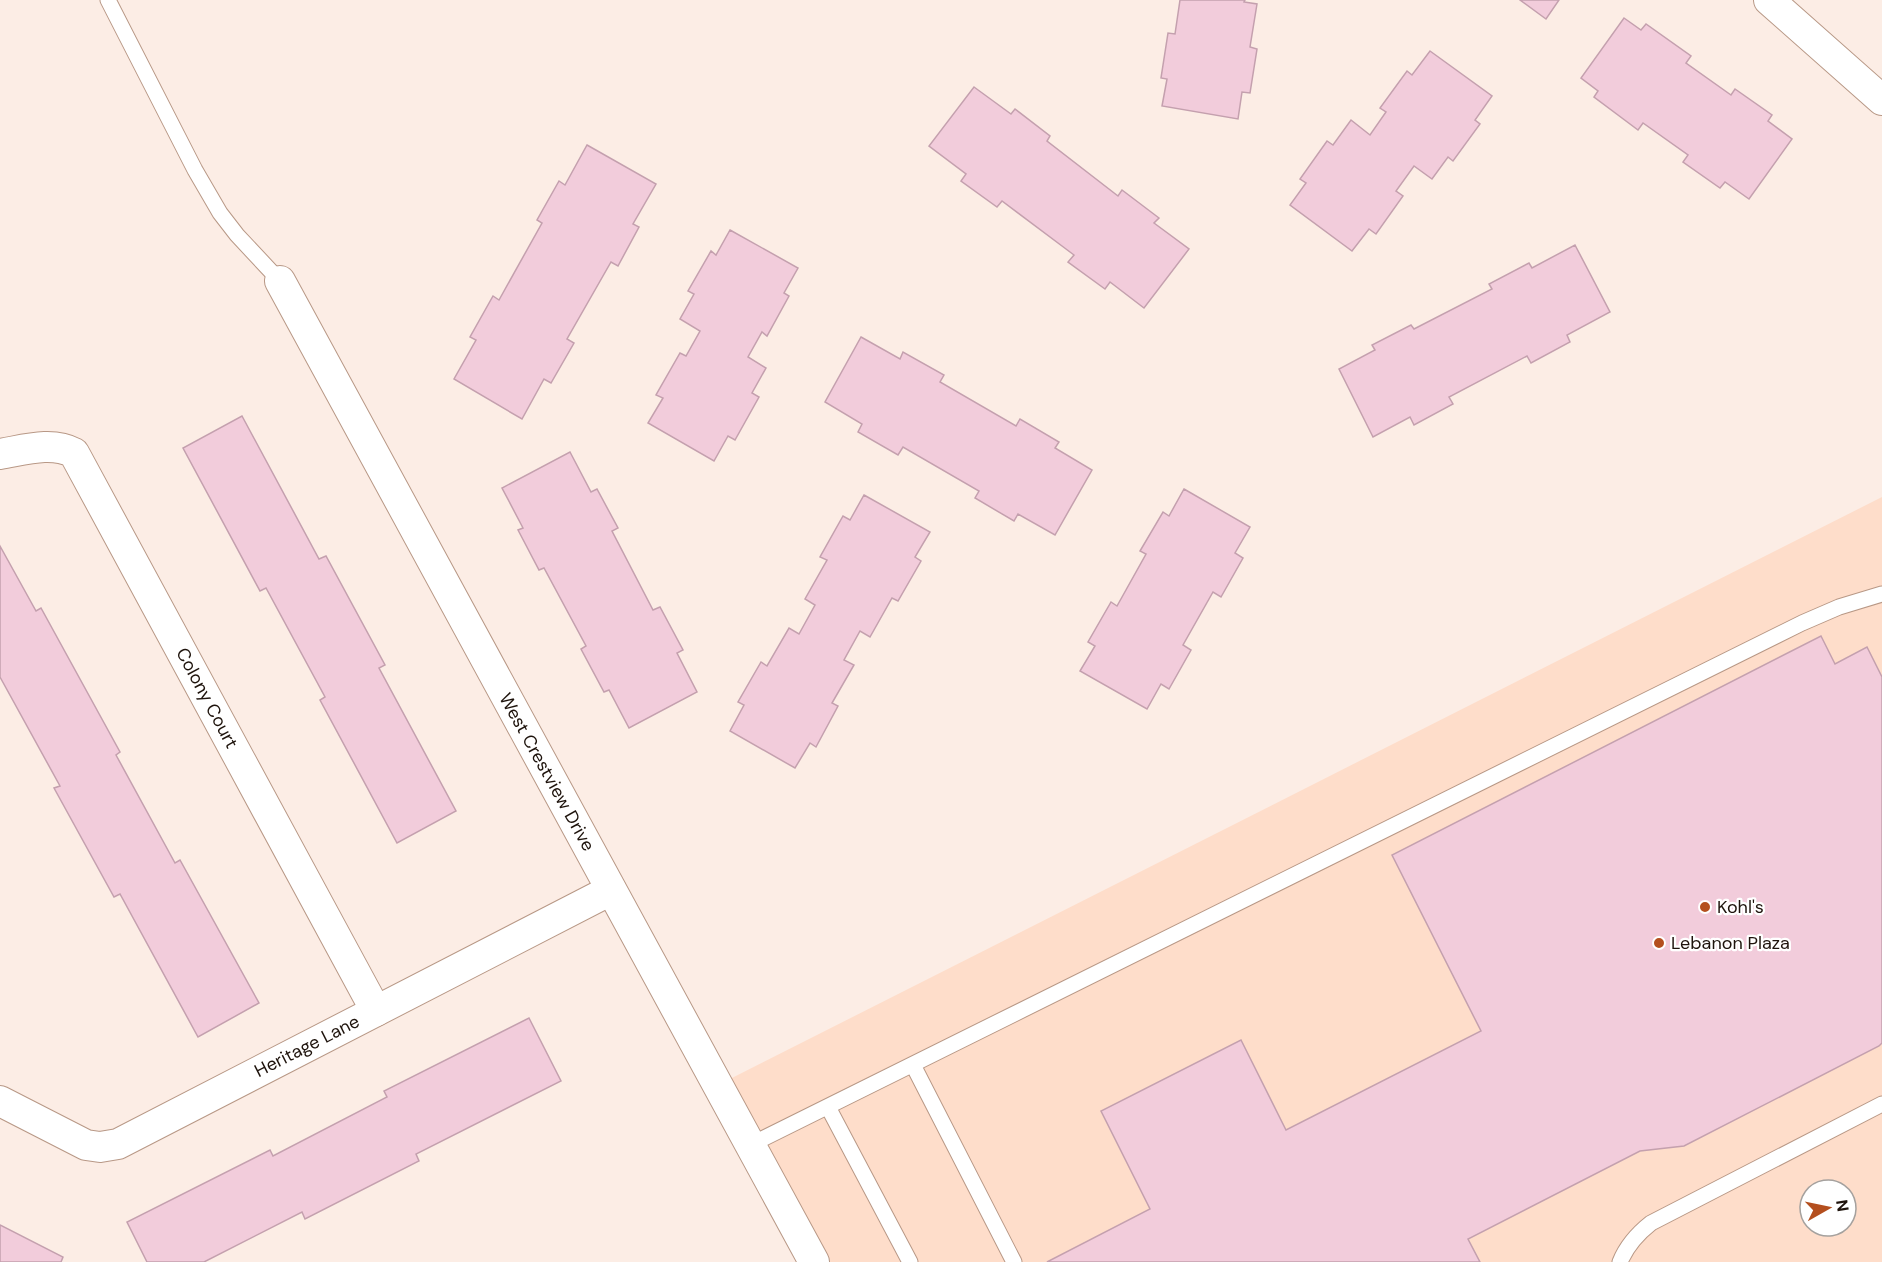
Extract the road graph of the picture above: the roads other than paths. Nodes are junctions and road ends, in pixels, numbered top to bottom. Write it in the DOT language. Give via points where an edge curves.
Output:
graph roads {
  1 [pos="108,0"];
  2 [pos="1769,0"];
  3 [pos="1882,100"];
  4 [pos="280,281"];
  5 [pos="0,454"];
  6 [pos="1882,594"];
  7 [pos="611,890"];
  8 [pos="376,1011"];
  9 [pos="913,1065"];
  10 [pos="0,1101"];
  11 [pos="1882,1104"];
  12 [pos="828,1107"];
  13 [pos="750,1145"];
  14 [pos="808,1260"];
  15 [pos="910,1262"];
  16 [pos="1014,1262"];
  17 [pos="1620,1262"];
  1 -- 4 [label="lane" via="220,213"];
  2 -- 3 [label="street"];
  4 -- 7 [label="street, West Crestview Drive"];
  5 -- 8 [label="street, Colony Court" via="53,446 74,453"];
  6 -- 9 [label="lane" via="1802,623"];
  7 -- 8 [label="street, Heritage Lane"];
  7 -- 13 [label="street, West Crestview Drive"];
  8 -- 10 [label="street, Heritage Lane" via="118,1144 86,1145"];
  9 -- 12 [label="lane"];
  9 -- 16 [label="lane"];
  11 -- 17 [label="lane" via="1651,1223 1637,1234"];
  12 -- 13 [label="lane"];
  12 -- 15 [label="lane"];
  13 -- 14 [label="street, West Crestview Drive"];
}
